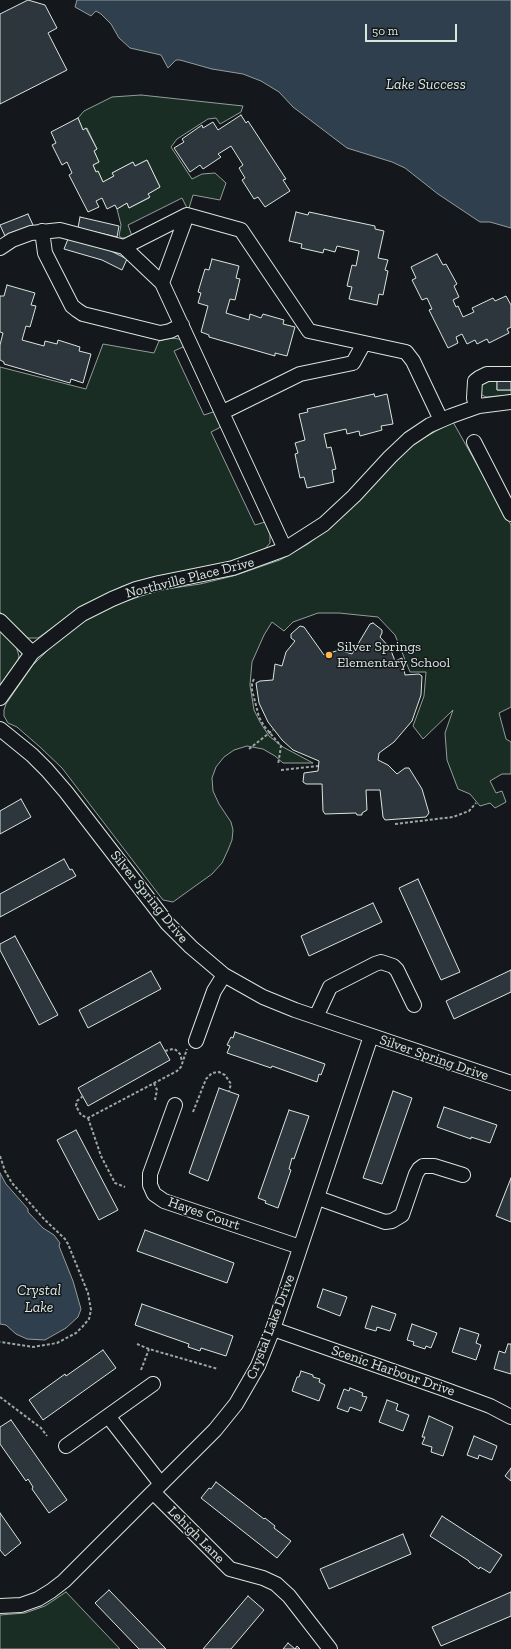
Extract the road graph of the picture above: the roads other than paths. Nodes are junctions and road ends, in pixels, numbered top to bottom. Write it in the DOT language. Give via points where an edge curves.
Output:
graph roads {
  1 [pos="187,214"];
  2 [pos="42,231"];
  3 [pos="124,246"];
  4 [pos="0,248"];
  5 [pos="162,282"];
  6 [pos="182,326"];
  7 [pos="364,343"];
  8 [pos="511,374"];
  9 [pos="511,402"];
  10 [pos="476,407"];
  11 [pos="223,412"];
  12 [pos="441,420"];
  13 [pos="474,442"];
  14 [pos="511,514"];
  15 [pos="285,549"];
  16 [pos="0,621"];
  17 [pos="32,653"];
  18 [pos="0,698"];
  19 [pos="0,730"];
  20 [pos="224,975"];
  21 [pos="414,1005"];
  22 [pos="316,1017"];
  23 [pos="371,1036"];
  24 [pos="192,1043"];
  25 [pos="511,1083"];
  26 [pos="174,1105"];
  27 [pos="463,1175"];
  28 [pos="318,1198"];
  29 [pos="300,1247"];
  30 [pos="273,1329"];
  31 [pos="153,1384"];
  32 [pos="108,1416"];
  33 [pos="511,1417"];
  34 [pos="66,1446"];
  35 [pos="157,1488"];
  36 [pos="0,1606"];
  37 [pos="330,1649"];
  1 -- 3 [label="street"];
  1 -- 5 [label="street"];
  1 -- 7 [label="street" via="241,230 309,331"];
  2 -- 3 [label="street" via="60,230"];
  2 -- 4 [label="street" via="21,236"];
  2 -- 6 [label="street" via="45,253 72,306 77,310 83,314 160,333"];
  3 -- 5 [label="street"];
  5 -- 6 [label="street"];
  6 -- 11 [label="street"];
  7 -- 11 [label="street" via="353,363 300,374"];
  7 -- 12 [label="street" via="406,352 413,361"];
  8 -- 10 [label="street" via="487,374 475,381"];
  9 -- 10 [label="street, Northville Place Drive"];
  10 -- 12 [label="street, Northville Place Drive"];
  11 -- 15 [label="street"];
  12 -- 15 [label="street, Northville Place Drive" via="409,439 324,524"];
  13 -- 14 [label="street"];
  15 -- 17 [label="street, Northville Place Drive" via="233,568 159,583 112,599 82,614"];
  16 -- 17 [label="street"];
  17 -- 18 [label="street, Northville Place Drive"];
  19 -- 20 [label="street, Silver Spring Drive" via="47,770 171,927"];
  20 -- 22 [label="street, Silver Spring Drive" via="263,997"];
  20 -- 24 [label="street" via="214,991"];
  21 -- 22 [label="street" via="397,970 381,962 330,987"];
  22 -- 23 [label="street, Silver Spring Drive"];
  23 -- 25 [label="street, Silver Spring Drive"];
  23 -- 28 [label="street, Crystal Lake Drive"];
  26 -- 29 [label="street, Hayes Court" via="150,1174 150,1185 154,1194 164,1200"];
  27 -- 28 [label="street" via="434,1166 423,1166 416,1174 402,1215 392,1221 385,1222"];
  28 -- 29 [label="street, Crystal Lake Drive"];
  29 -- 30 [label="street, Crystal Lake Drive"];
  30 -- 33 [label="street, Scenic Harbour Drive" via="444,1388"];
  30 -- 35 [label="street, Crystal Lake Drive" via="258,1366 236,1404 215,1430"];
  31 -- 32 [label="street"];
  32 -- 34 [label="street"];
  32 -- 35 [label="street, Lehigh Lane"];
  35 -- 36 [label="street, Crystal Lake Drive" via="51,1592 21,1605"];
  35 -- 37 [label="street, Lehigh Lane" via="230,1569 264,1578 276,1584 289,1596"];
}
